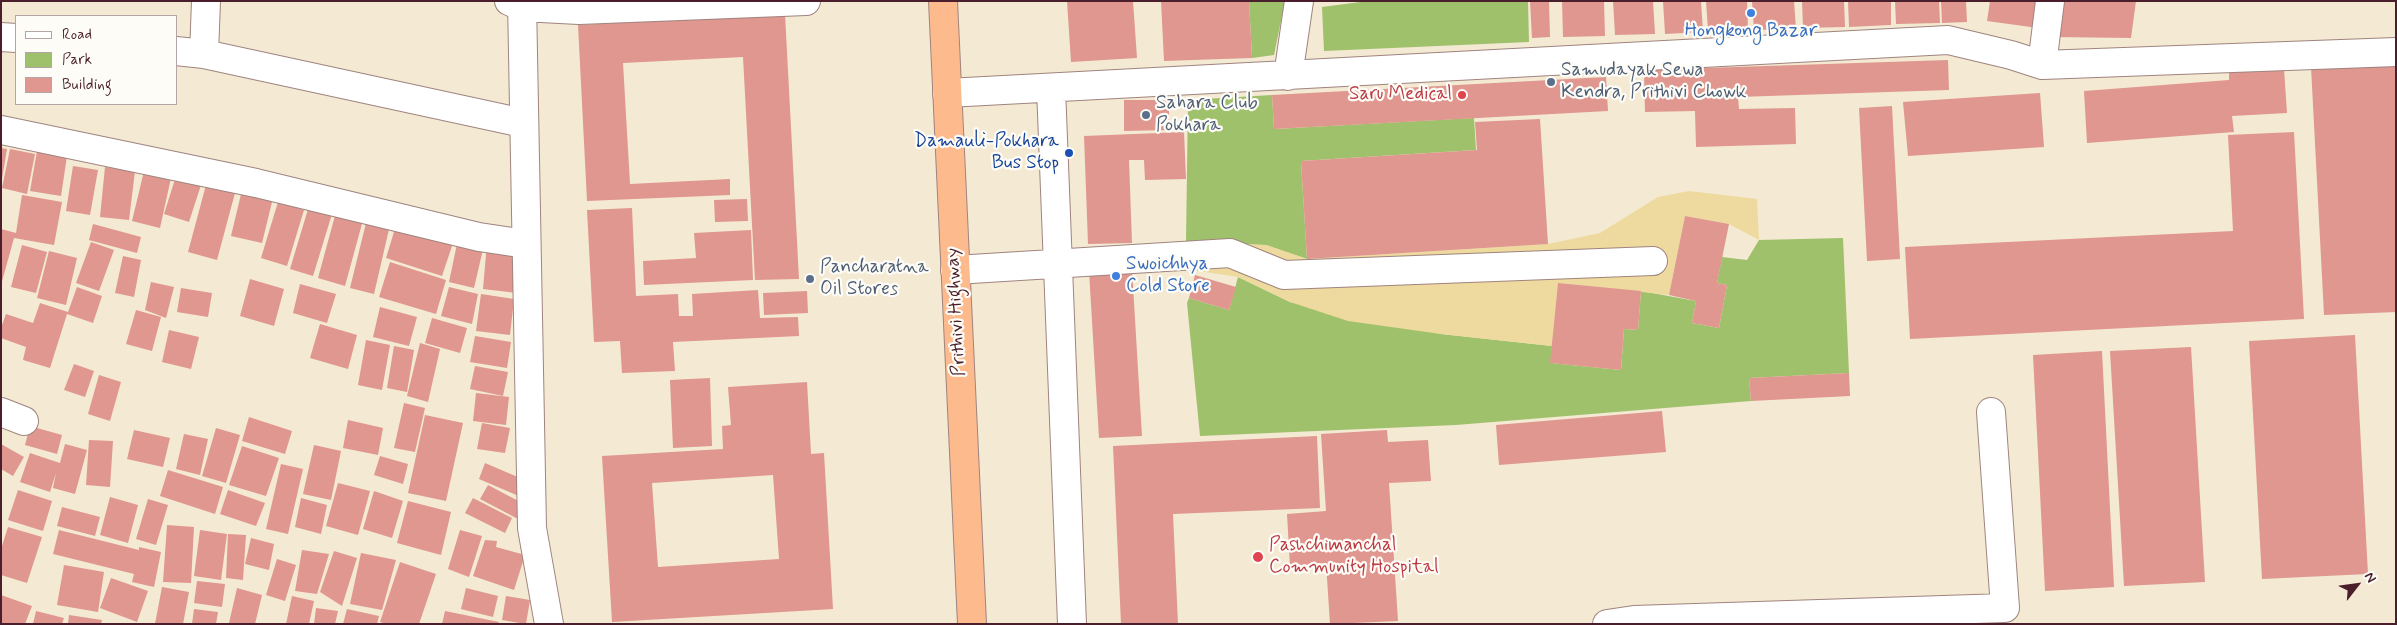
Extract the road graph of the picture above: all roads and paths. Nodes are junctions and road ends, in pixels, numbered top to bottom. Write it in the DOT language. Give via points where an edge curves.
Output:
graph roads {
  1 [pos="206,1"];
  2 [pos="806,1"];
  3 [pos="943,1"];
  4 [pos="1299,1"];
  5 [pos="2050,1"];
  6 [pos="517,3"];
  7 [pos="1,37"];
  8 [pos="15,38"];
  9 [pos="178,52"];
  10 [pos="2396,52"];
  11 [pos="204,54"];
  12 [pos="2042,65"];
  13 [pos="1288,76"];
  14 [pos="1051,88"];
  15 [pos="947,93"];
  16 [pos="523,123"];
  17 [pos="1,130"];
  18 [pos="526,244"];
  19 [pos="1652,261"];
  20 [pos="1059,264"];
  21 [pos="955,270"];
  22 [pos="1991,412"];
  23 [pos="1634,622"];
  24 [pos="549,624"];
  25 [pos="972,624"];
  26 [pos="1072,624"];
  27 [pos="1607,624"];
  1 -- 11 [label="street"];
  2 -- 6 [label="street" via="579,10"];
  3 -- 15 [label="highway, Prithivi Highway"];
  4 -- 13 [label="street"];
  5 -- 12 [label="street"];
  6 -- 16 [label="street"];
  7 -- 8 [label="street"];
  9 -- 11 [label="street"];
  10 -- 12 [label="street"];
  11 -- 16 [label="street"];
  12 -- 13 [label="street" via="1948,40"];
  13 -- 14 [label="street"];
  14 -- 15 [label="street"];
  14 -- 20 [label="street"];
  15 -- 21 [label="highway, Prithivi Highway"];
  16 -- 18 [label="street"];
  17 -- 18 [label="street" via="256,183 479,237"];
  18 -- 24 [label="street" via="532,528"];
  19 -- 20 [label="street" via="1284,275 1230,253"];
  20 -- 21 [label="street"];
  20 -- 26 [label="street"];
  21 -- 25 [label="highway, Prithivi Highway"];
  22 -- 23 [label="street" via="2005,608"];
  23 -- 27 [label="street"];
}
